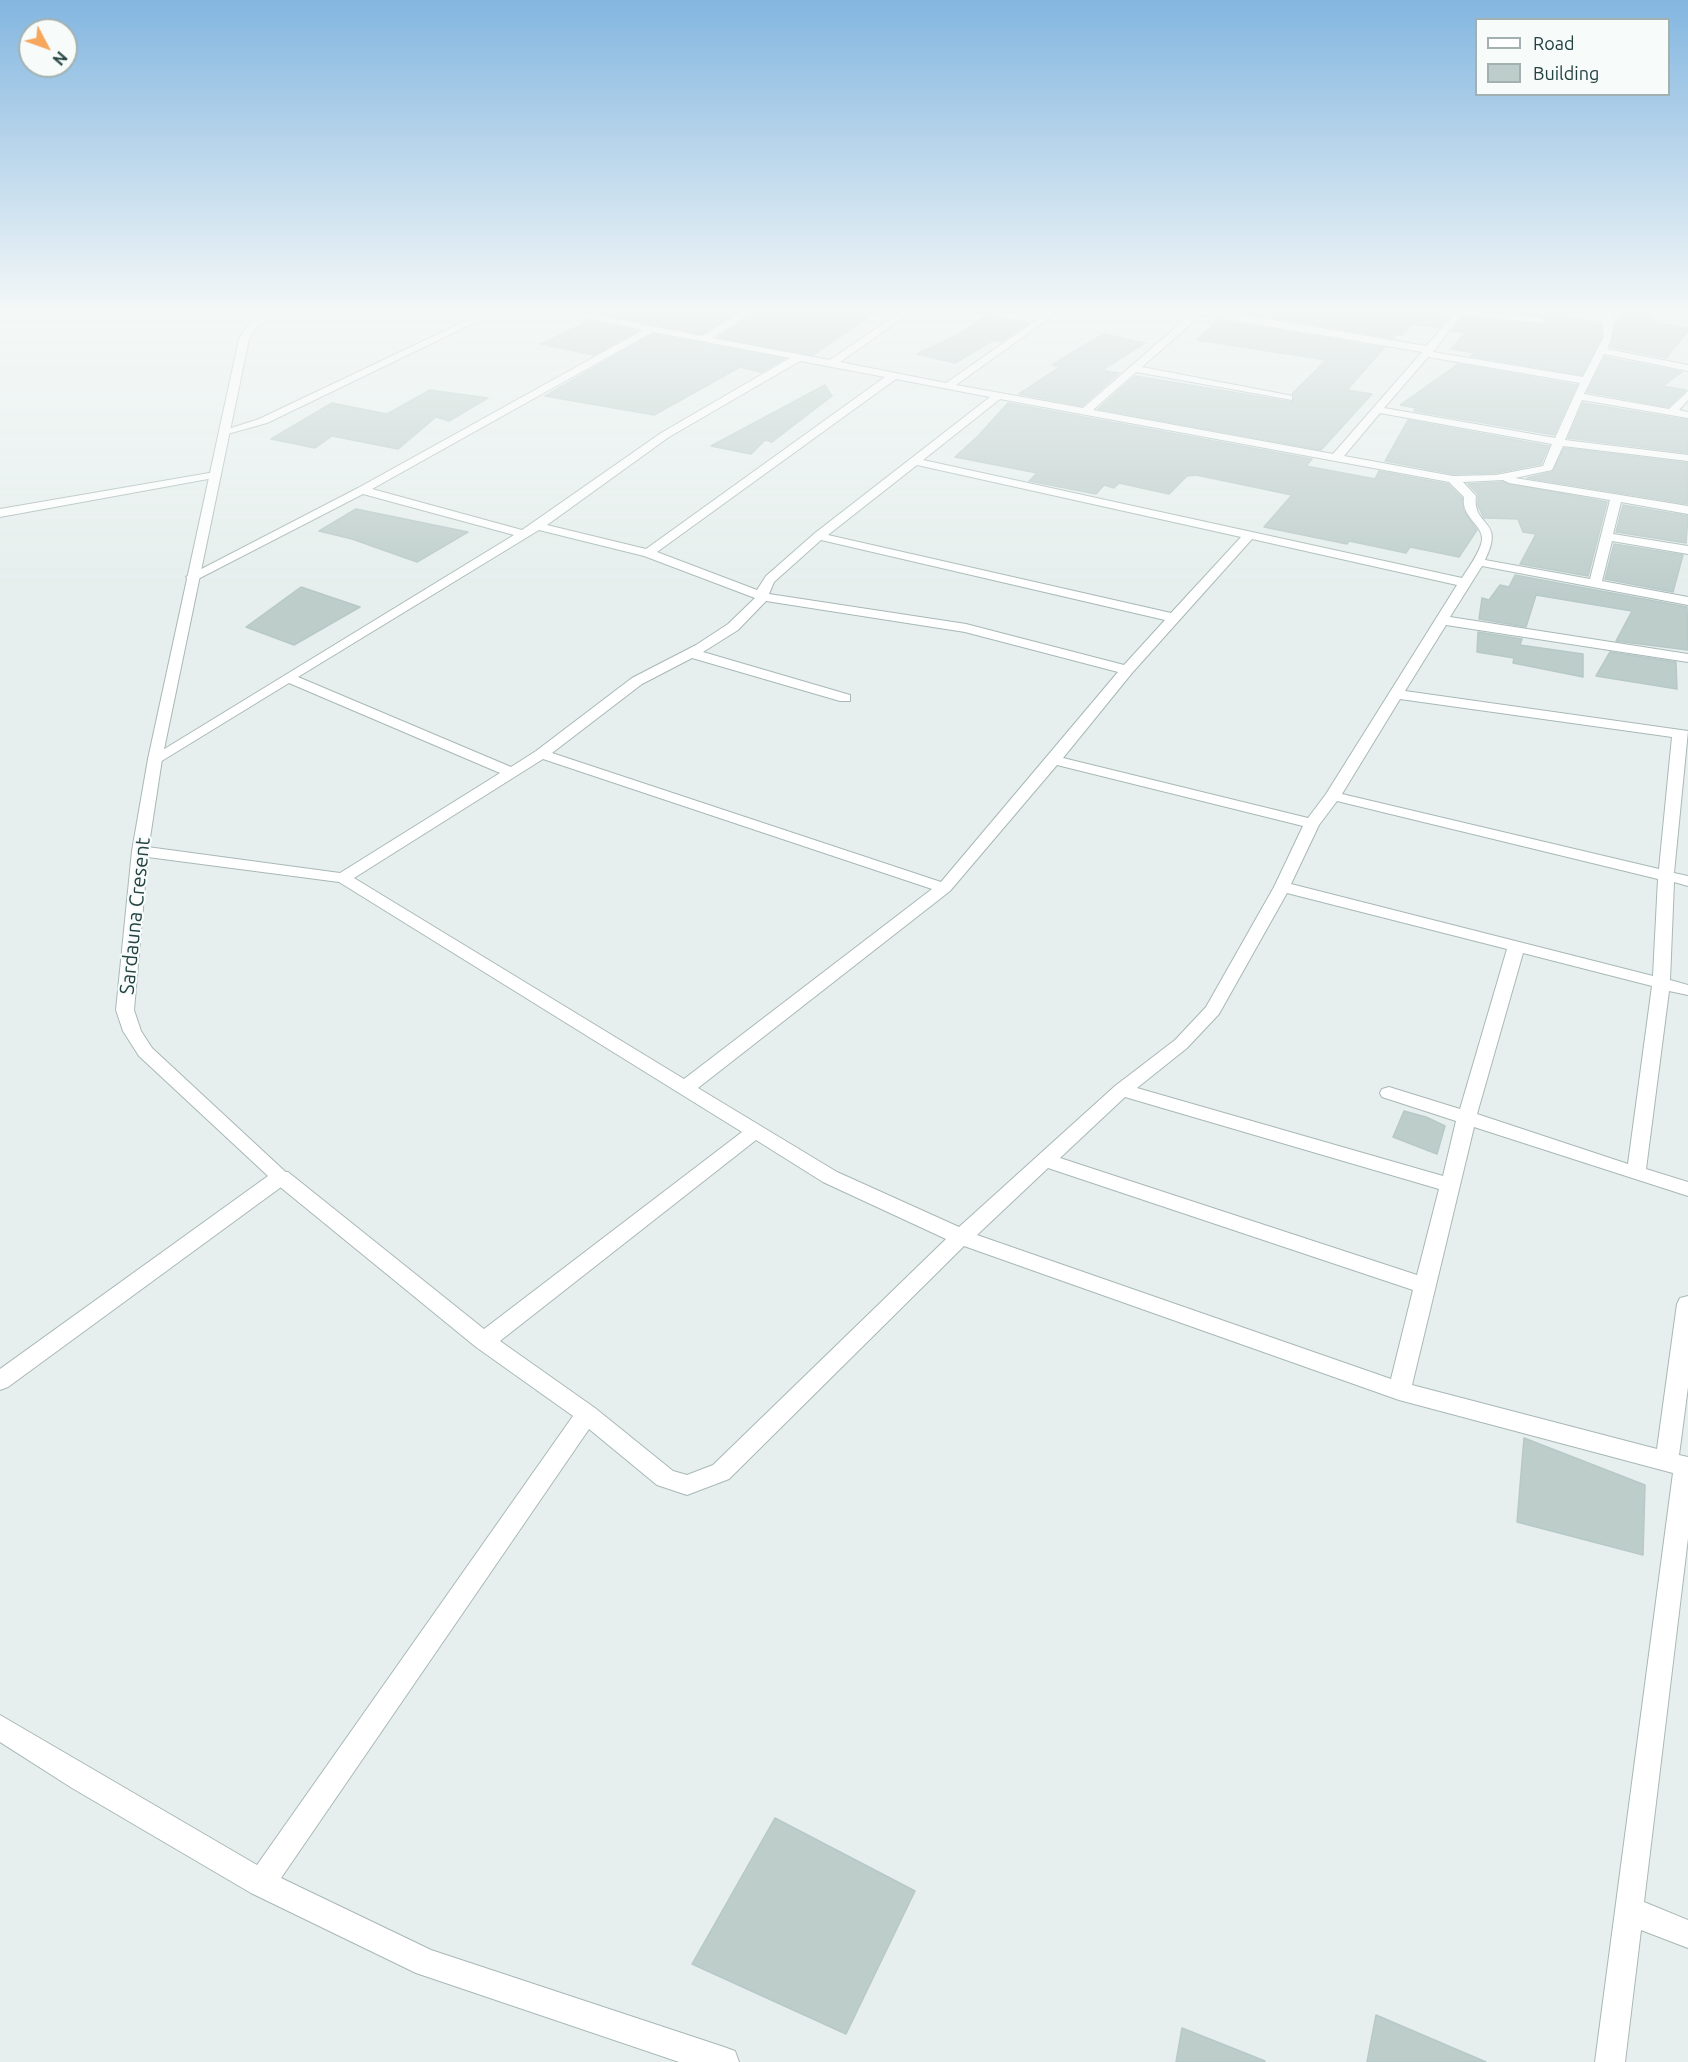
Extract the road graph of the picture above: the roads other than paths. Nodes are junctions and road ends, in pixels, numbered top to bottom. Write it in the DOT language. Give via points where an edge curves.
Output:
graph roads {
  1 [pos="230,403"];
  2 [pos="300,403"];
  3 [pos="518,403"];
  4 [pos="719,403"];
  5 [pos="856,403"];
  6 [pos="989,403"];
  7 [pos="1037,403"];
  8 [pos="1095,403"];
  9 [pos="1384,403"];
  10 [pos="1575,403"];
  11 [pos="1620,403"];
  12 [pos="1680,403"];
  13 [pos="1378,410"];
  14 [pos="1085,412"];
  15 [pos="1672,412"];
  16 [pos="1688,415"];
  17 [pos="224,432"];
  18 [pos="1557,442"];
  19 [pos="1688,458"];
  20 [pos="1335,459"];
  21 [pos="914,460"];
  22 [pos="214,475"];
  23 [pos="1496,478"];
  24 [pos="1453,479"];
  25 [pos="362,490"];
  26 [pos="1616,500"];
  27 [pos="1688,510"];
  28 [pos="0,513"];
  29 [pos="537,526"];
  30 [pos="524,534"];
  31 [pos="1249,535"];
  32 [pos="819,536"];
  33 [pos="1607,537"];
  34 [pos="1688,550"];
  35 [pos="648,553"];
  36 [pos="1479,562"];
  37 [pos="192,578"];
  38 [pos="1465,583"];
  39 [pos="1595,584"];
  40 [pos="763,597"];
  41 [pos="1688,601"];
  42 [pos="1174,618"];
  43 [pos="1442,620"];
  44 [pos="690,653"];
  45 [pos="1688,658"];
  46 [pos="1127,670"];
  47 [pos="288,678"];
  48 [pos="1397,694"];
  49 [pos="845,698"];
  50 [pos="1684,735"];
  51 [pos="541,754"];
  52 [pos="155,759"];
  53 [pos="1054,760"];
  54 [pos="511,772"];
  55 [pos="1333,796"];
  56 [pos="1680,810"];
  57 [pos="1312,824"];
  58 [pos="140,851"];
  59 [pos="1666,876"];
  60 [pos="343,878"];
  61 [pos="1688,881"];
  62 [pos="1282,887"];
  63 [pos="944,888"];
  64 [pos="1516,947"];
  65 [pos="1661,985"];
  66 [pos="1688,990"];
  67 [pos="684,1089"];
  68 [pos="1122,1090"];
  69 [pos="1389,1093"];
  70 [pos="1467,1117"];
  71 [pos="754,1132"];
  72 [pos="1045,1160"];
  73 [pos="1636,1174"];
  74 [pos="280,1177"];
  75 [pos="1450,1185"];
  76 [pos="1688,1189"];
  77 [pos="961,1237"];
  78 [pos="1425,1286"];
  79 [pos="1688,1304"];
  80 [pos="484,1341"];
  81 [pos="0,1381"];
  82 [pos="1400,1390"];
  83 [pos="587,1414"];
  84 [pos="1680,1465"];
  85 [pos="0,1727"];
  86 [pos="261,1883"];
  87 [pos="1628,1910"];
  88 [pos="1688,1934"];
  89 [pos="724,2062"];
  90 [pos="1610,2062"];
  1 -- 17 [label="street, Sardauna Cresent"];
  2 -- 17 [label="street" via="263,421"];
  3 -- 25 [label="street"];
  4 -- 29 [label="street" via="664,435"];
  5 -- 35 [label="street"];
  6 -- 21 [label="street"];
  7 -- 14 [label="street"];
  8 -- 14 [label="street"];
  9 -- 13 [label="street"];
  10 -- 18 [label="street"];
  11 -- 15 [label="street"];
  12 -- 15 [label="street"];
  13 -- 18 [label="street"];
  13 -- 20 [label="street"];
  14 -- 20 [label="street"];
  15 -- 16 [label="street"];
  17 -- 22 [label="street, Sardauna Cresent"];
  18 -- 19 [label="street"];
  18 -- 23 [label="street" via="1548,468"];
  20 -- 24 [label="street"];
  21 -- 31 [label="street"];
  21 -- 32 [label="street"];
  22 -- 28 [label="street"];
  22 -- 37 [label="street, Sardauna Cresent"];
  23 -- 24 [label="street"];
  23 -- 26 [label="street"];
  24 -- 36 [label="street, Sardauna Cresent" via="1470,496 1471,512 1488,538"];
  25 -- 30 [label="street"];
  25 -- 37 [label="street"];
  26 -- 27 [label="street"];
  26 -- 33 [label="street"];
  29 -- 30 [label="street"];
  29 -- 35 [label="street"];
  30 -- 47 [label="street"];
  31 -- 38 [label="street"];
  31 -- 42 [label="street"];
  32 -- 40 [label="street" via="770,579"];
  32 -- 42 [label="street"];
  33 -- 34 [label="street"];
  33 -- 39 [label="street"];
  35 -- 40 [label="street"];
  36 -- 38 [label="street, Sardauna Cresent"];
  36 -- 39 [label="street"];
  37 -- 52 [label="street, Sardauna Cresent"];
  38 -- 43 [label="street, Sardauna Cresent"];
  39 -- 41 [label="street"];
  40 -- 44 [label="street" via="733,627"];
  40 -- 46 [label="street" via="966,628"];
  42 -- 46 [label="street"];
  43 -- 45 [label="street"];
  43 -- 48 [label="street, Sardauna Cresent"];
  44 -- 49 [label="street"];
  44 -- 51 [label="street" via="637,681"];
  46 -- 53 [label="street"];
  47 -- 52 [label="street"];
  47 -- 54 [label="street"];
  48 -- 50 [label="street"];
  48 -- 55 [label="street, Sardauna Cresent"];
  50 -- 56 [label="street"];
  51 -- 54 [label="street"];
  51 -- 63 [label="street"];
  52 -- 58 [label="street, Sardauna Cresent"];
  53 -- 57 [label="street"];
  53 -- 63 [label="street"];
  54 -- 60 [label="street"];
  55 -- 57 [label="street, Sardauna Cresent"];
  55 -- 59 [label="street"];
  56 -- 59 [label="street"];
  57 -- 62 [label="street, Sardauna Cresent"];
  58 -- 60 [label="street"];
  58 -- 74 [label="street, Sardauna Cresent" via="125,1010 132,1031 145,1052"];
  59 -- 61 [label="street"];
  59 -- 65 [label="street"];
  60 -- 67 [label="street"];
  62 -- 64 [label="street"];
  62 -- 68 [label="street, Sardauna Cresent" via="1213,1010 1181,1044"];
  63 -- 67 [label="street"];
  64 -- 65 [label="street"];
  64 -- 70 [label="street"];
  65 -- 66 [label="street"];
  65 -- 73 [label="street"];
  67 -- 71 [label="street"];
  68 -- 72 [label="street, Sardauna Cresent"];
  68 -- 75 [label="street"];
  69 -- 70 [label="street"];
  70 -- 73 [label="street"];
  70 -- 75 [label="street"];
  71 -- 77 [label="street" via="830,1177"];
  71 -- 80 [label="street"];
  72 -- 77 [label="street, Sardauna Cresent"];
  72 -- 78 [label="street"];
  73 -- 76 [label="street"];
  74 -- 80 [label="street, Sardauna Cresent"];
  74 -- 81 [label="street"];
  75 -- 78 [label="street"];
  77 -- 82 [label="street"];
  77 -- 83 [label="street, Sardauna Cresent" via="720,1472 687,1485 665,1478"];
  78 -- 82 [label="street"];
  79 -- 84 [label="street"];
  80 -- 83 [label="street, Sardauna Cresent"];
  82 -- 84 [label="street"];
  83 -- 86 [label="street"];
  84 -- 87 [label="street"];
  85 -- 86 [label="street"];
  86 -- 89 [label="street" via="426,1963"];
  87 -- 88 [label="street"];
  87 -- 90 [label="street"];
}
